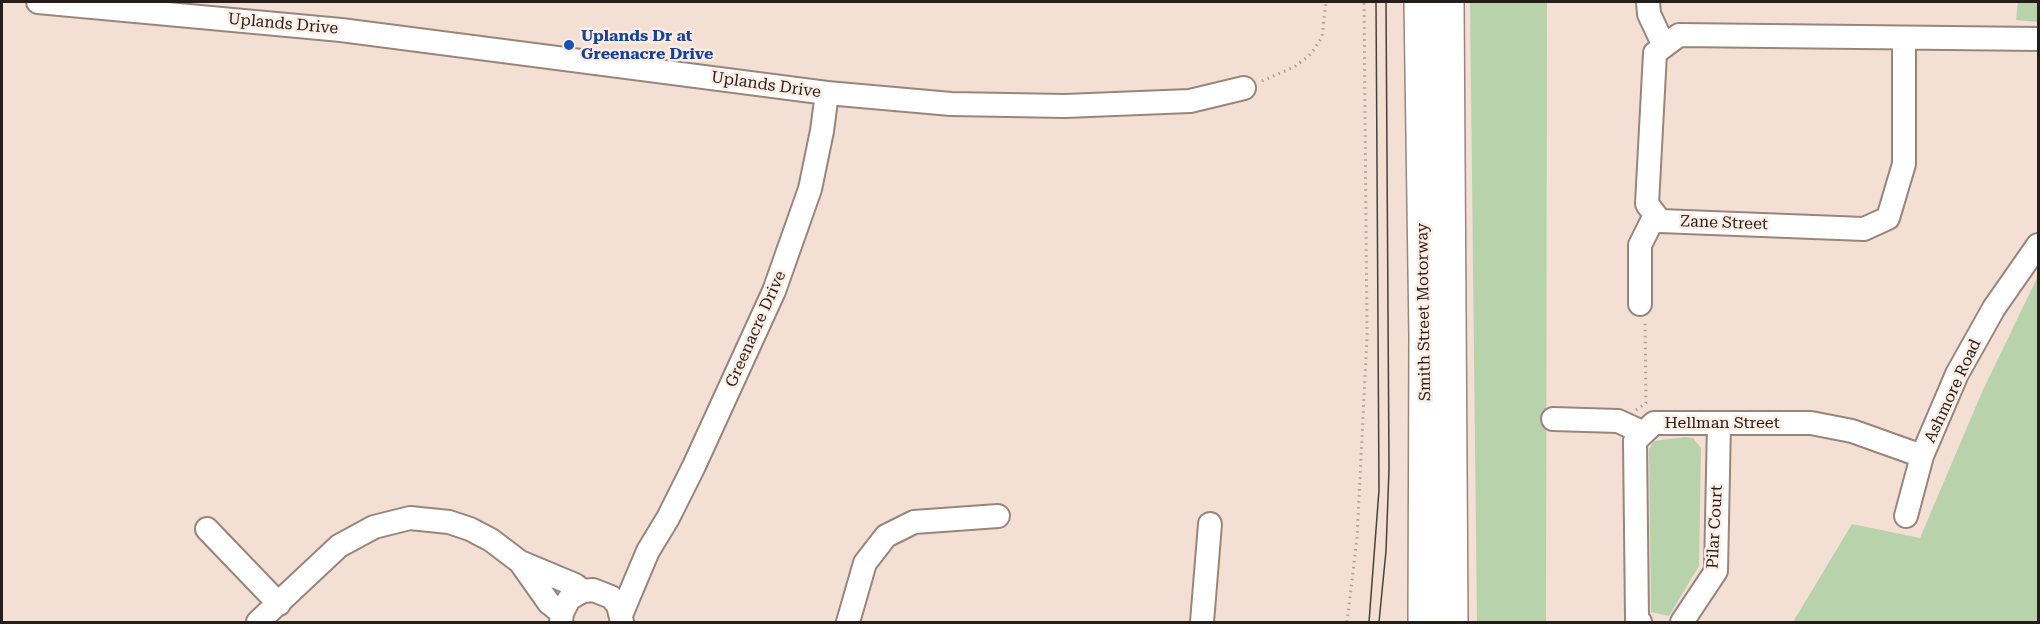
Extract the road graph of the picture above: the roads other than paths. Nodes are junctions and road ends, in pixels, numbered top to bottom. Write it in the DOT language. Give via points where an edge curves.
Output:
graph roads {
  1 [pos="38,2"];
  2 [pos="1421,2"];
  3 [pos="1447,2"];
  4 [pos="1648,2"];
  5 [pos="1904,39"];
  6 [pos="2038,39"];
  7 [pos="1664,46"];
  8 [pos="1244,88"];
  9 [pos="827,93"];
  10 [pos="1655,215"];
  11 [pos="2038,245"];
  12 [pos="1640,304"];
  13 [pos="1553,419"];
  14 [pos="1719,423"];
  15 [pos="1642,432"];
  16 [pos="1922,456"];
  17 [pos="1426,485"];
  18 [pos="998,516"];
  19 [pos="1906,516"];
  20 [pos="1210,524"];
  21 [pos="207,529"];
  22 [pos="648,551"];
  23 [pos="520,562"];
  24 [pos="593,592"];
  25 [pos="279,603"];
  26 [pos="622,619"];
  27 [pos="561,620"];
  28 [pos="258,622"];
  29 [pos="848,622"];
  30 [pos="1202,622"];
  31 [pos="1404,622"];
  32 [pos="1425,622"];
  33 [pos="1451,622"];
  34 [pos="1640,622"];
  35 [pos="1682,622"];
  1 -- 9 [label="street, Uplands Drive" via="341,30"];
  2 -- 17 [label="highway, Smith Street Motorway"];
  3 -- 33 [label="highway, Smith Street Motorway"];
  4 -- 7 [label="street" via="1649,14"];
  5 -- 6 [label="street"];
  5 -- 7 [label="street" via="1679,35"];
  5 -- 10 [label="street, Zane Street" via="1904,164 1888,218 1864,229 1660,221"];
  7 -- 10 [label="street" via="1655,53 1648,170 1647,204"];
  8 -- 9 [label="street, Uplands Drive" via="1190,101 1053,106 951,104"];
  9 -- 22 [label="street, Greenacre Drive" via="810,189 774,291 690,475"];
  10 -- 12 [label="street" via="1640,245"];
  11 -- 16 [label="street, Ashmore Road" via="1994,308 1957,374"];
  13 -- 15 [label="street" via="1617,421"];
  14 -- 15 [label="street, Hellman Street" via="1654,423"];
  14 -- 16 [label="street, Hellman Street" via="1811,423 1852,431"];
  14 -- 35 [label="street, Pilar Court" via="1716,571"];
  15 -- 34 [label="street, Hellman Street" via="1635,441"];
  16 -- 19 [label="street, Ashmore Road"];
  17 -- 31 [label="highway" via="1411,533"];
  17 -- 32 [label="highway, Smith Street Motorway"];
  18 -- 29 [label="street" via="914,522 886,536 865,563"];
  20 -- 30 [label="street"];
  21 -- 25 [label="street"];
  22 -- 24 [label="street, Greenacre Drive"];
  22 -- 26 [label="street, Greenacre Drive"];
  23 -- 24 [label="street"];
  23 -- 25 [label="street" via="490,540 449,522 419,518 390,522 339,546"];
  23 -- 27 [label="street"];
  24 -- 26 [label="street" via="618,605"];
  24 -- 27 [label="street, Greenacre Drive" via="569,599"];
  25 -- 28 [label="street"];
}
